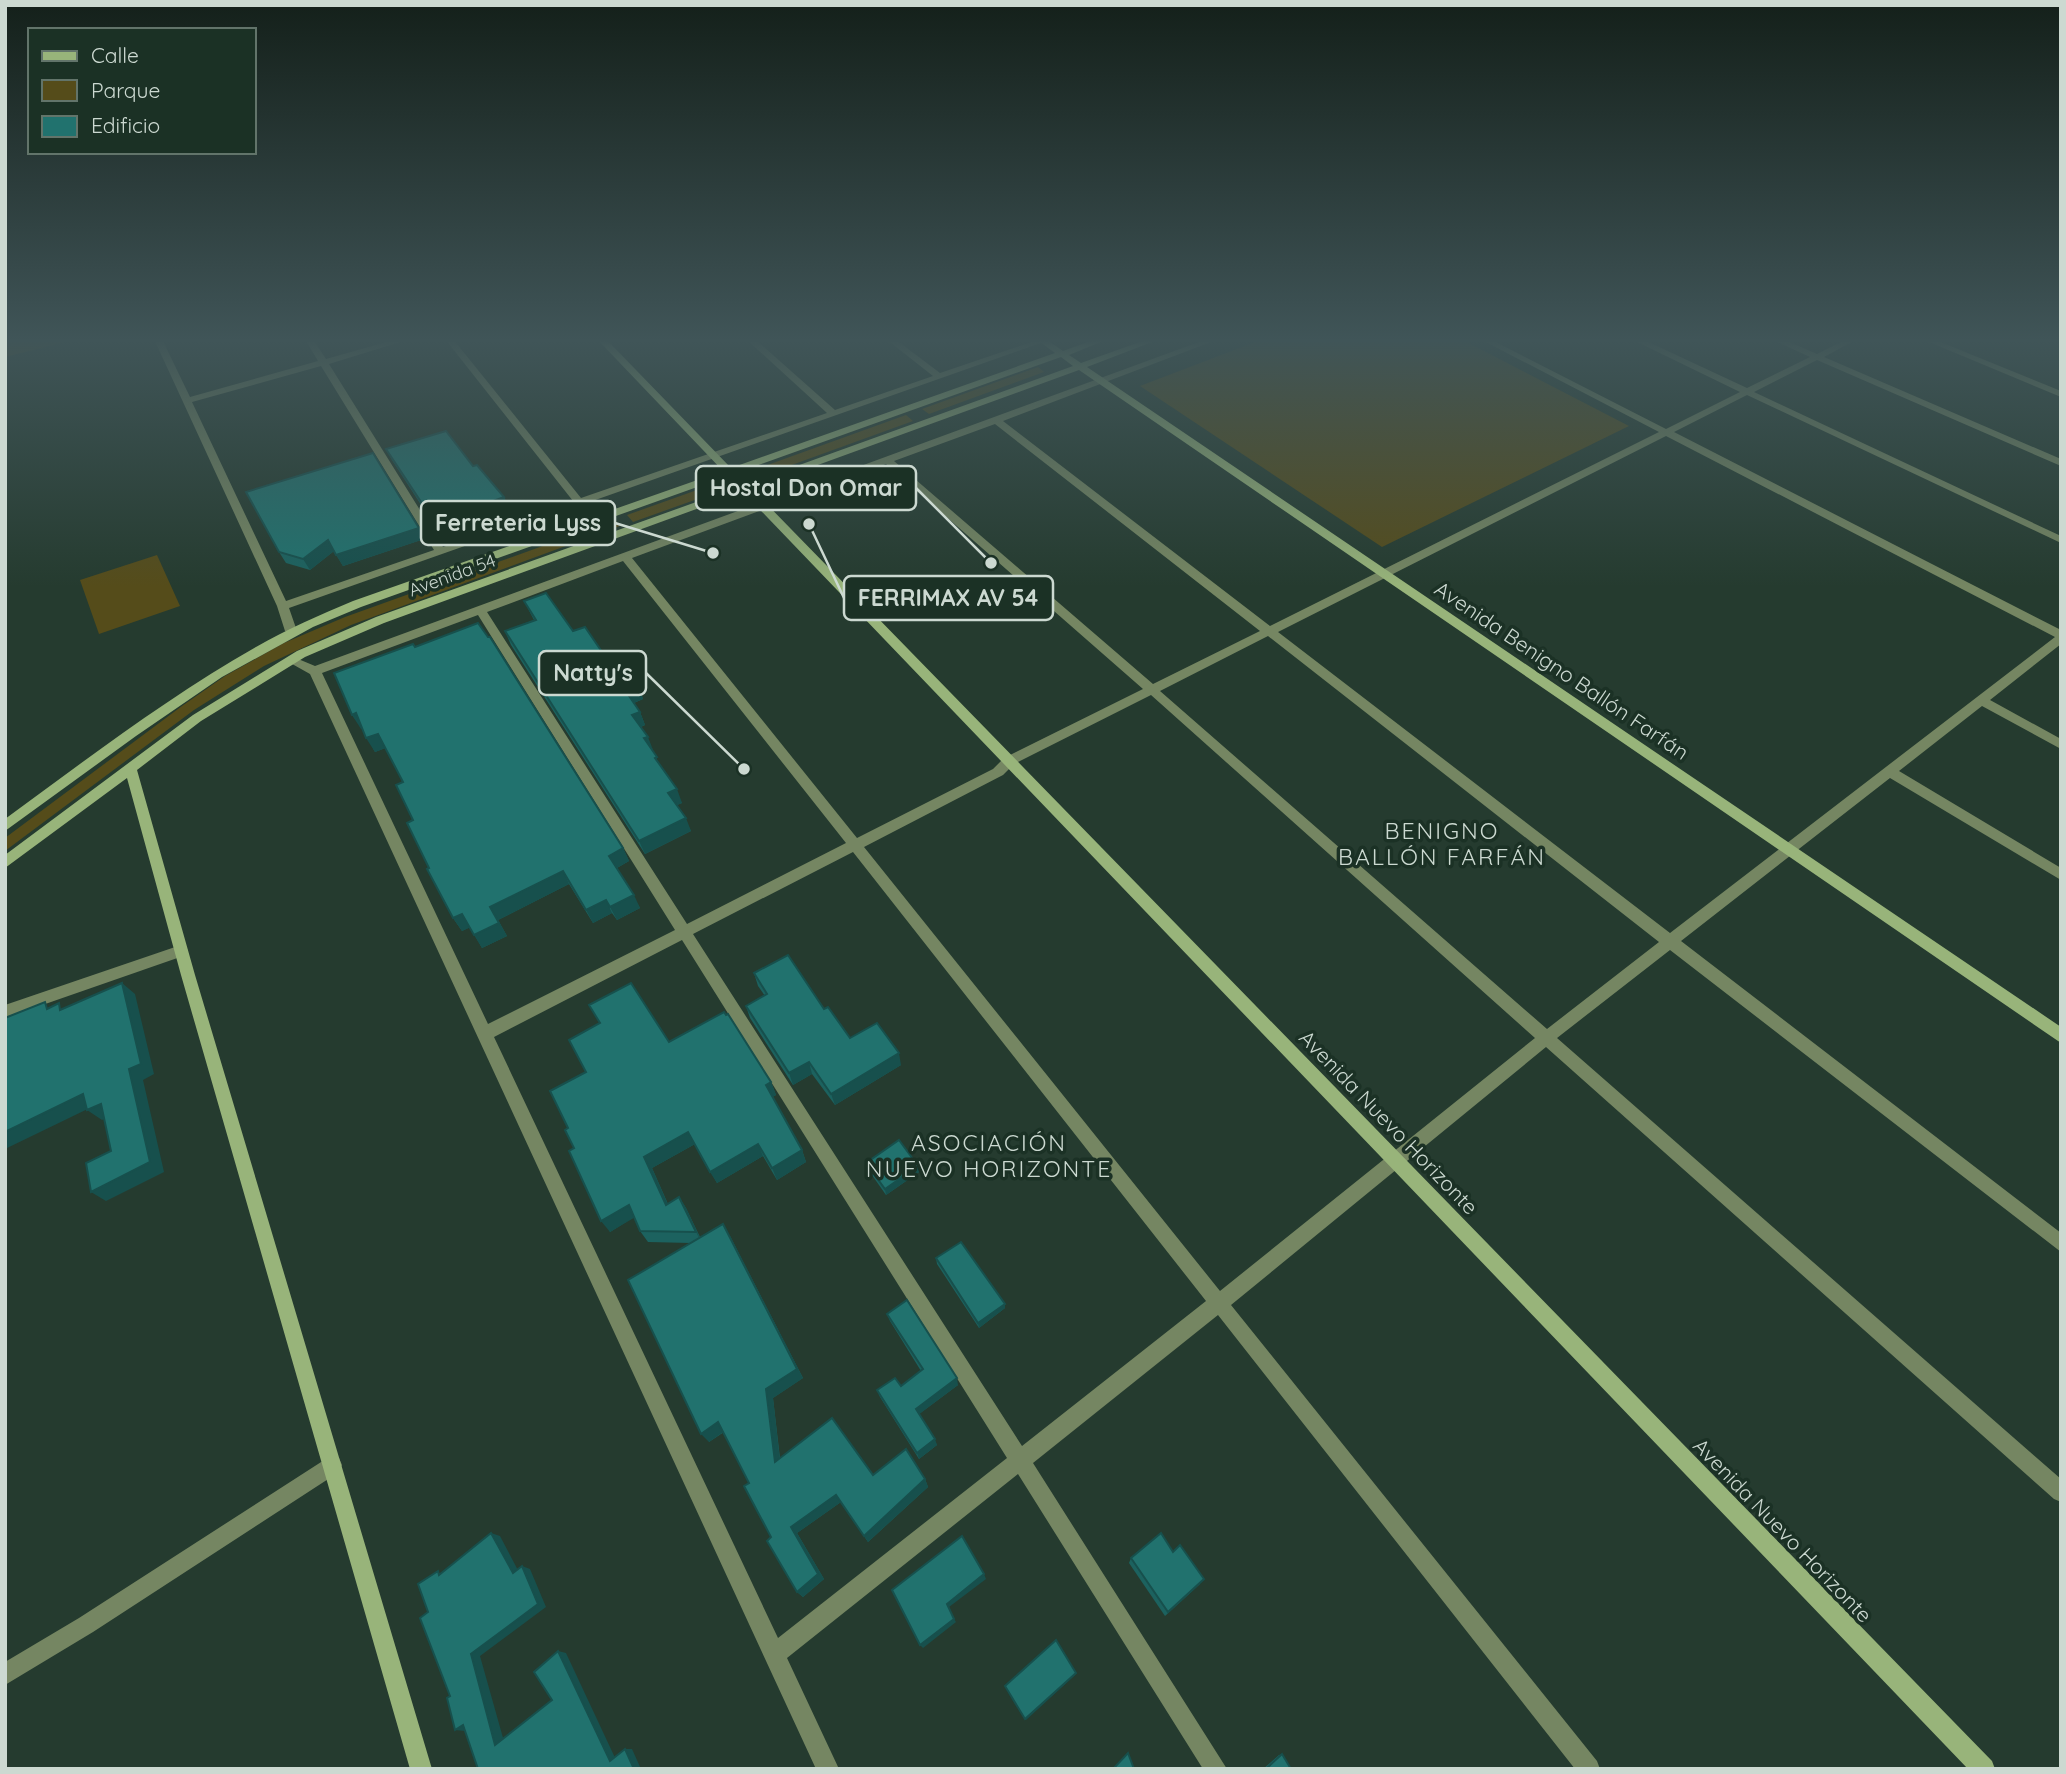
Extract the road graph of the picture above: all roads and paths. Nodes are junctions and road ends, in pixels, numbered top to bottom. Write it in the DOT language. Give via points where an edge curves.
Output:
graph roads {
  1 [pos="197,422"];
  2 [pos="360,422"];
  3 [pos="515,422"];
  4 [pos="681,422"];
  5 [pos="808,422"];
  6 [pos="869,422"];
  7 [pos="925,422"];
  8 [pos="991,422"];
  9 [pos="998,422"];
  10 [pos="1162,422"];
  11 [pos="1646,422"];
  12 [pos="1687,422"];
  13 [pos="1811,422"];
  14 [pos="1966,422"];
  15 [pos="1666,432"];
  16 [pos="712,454"];
  17 [pos="887,460"];
  18 [pos="2061,463"];
  19 [pos="727,472"];
  20 [pos="743,488"];
  21 [pos="579,501"];
  22 [pos="762,506"];
  23 [pos="2061,540"];
  24 [pos="439,549"];
  25 [pos="625,556"];
  26 [pos="1384,572"];
  27 [pos="282,606"];
  28 [pos="480,610"];
  29 [pos="291,631"];
  30 [pos="1269,632"];
  31 [pos="2061,636"];
  32 [pos="290,660"];
  33 [pos="315,671"];
  34 [pos="1152,690"];
  35 [pos="1982,701"];
  36 [pos="2061,746"];
  37 [pos="1009,761"];
  38 [pos="130,767"];
  39 [pos="1891,772"];
  40 [pos="5,826"];
  41 [pos="854,846"];
  42 [pos="1787,848"];
  43 [pos="5,863"];
  44 [pos="2061,875"];
  45 [pos="685,932"];
  46 [pos="1671,941"];
  47 [pos="181,951"];
  48 [pos="5,1012"];
  49 [pos="484,1034"];
  50 [pos="2061,1036"];
  51 [pos="1546,1038"];
  52 [pos="1396,1159"];
  53 [pos="2061,1244"];
  54 [pos="1220,1301"];
  55 [pos="1019,1460"];
  56 [pos="332,1465"];
  57 [pos="2061,1492"];
  58 [pos="774,1655"];
  59 [pos="5,1674"];
  60 [pos="421,1769"];
  61 [pos="828,1769"];
  62 [pos="1216,1769"];
  63 [pos="1589,1769"];
  64 [pos="1984,1769"];
  1 -- 27 [label="street"];
  2 -- 24 [label="street"];
  3 -- 21 [label="street"];
  4 -- 16 [label="street"];
  5 -- 16 [label="street"];
  6 -- 19 [label="street, Avenida 54"];
  7 -- 20 [label="street, Avenida 54"];
  8 -- 17 [label="street"];
  9 -- 30 [label="street"];
  10 -- 26 [label="street, Avenida Benigno Ballón Farfán"];
  11 -- 15 [label="street"];
  12 -- 15 [label="street"];
  13 -- 23 [label="street"];
  14 -- 18 [label="street"];
  15 -- 26 [label="street"];
  15 -- 31 [label="street"];
  16 -- 19 [label="street, Avenida Nuevo Horizonte"];
  16 -- 21 [label="street"];
  17 -- 22 [label="street"];
  17 -- 34 [label="street"];
  19 -- 20 [label="street, Avenida Nuevo Horizonte"];
  19 -- 29 [label="street, Avenida 54"];
  20 -- 22 [label="street, Avenida Nuevo Horizonte"];
  20 -- 32 [label="street, Avenida 54" via="380,620"];
  21 -- 24 [label="street"];
  22 -- 25 [label="street"];
  22 -- 37 [label="street, Avenida Nuevo Horizonte"];
  24 -- 27 [label="street"];
  25 -- 28 [label="street"];
  25 -- 41 [label="street"];
  26 -- 30 [label="street"];
  26 -- 42 [label="street, Avenida Benigno Ballón Farfán"];
  27 -- 29 [label="street"];
  28 -- 33 [label="street"];
  28 -- 45 [label="street"];
  29 -- 40 [label="street, Avenida 54" via="168,706"];
  30 -- 34 [label="street"];
  30 -- 46 [label="street"];
  31 -- 35 [label="street"];
  32 -- 33 [label="street"];
  32 -- 38 [label="street, Avenida 54"];
  33 -- 49 [label="street"];
  34 -- 37 [label="street"];
  34 -- 51 [label="street"];
  35 -- 36 [label="street"];
  35 -- 39 [label="street"];
  37 -- 41 [label="street" via="998,772"];
  37 -- 52 [label="street, Avenida Nuevo Horizonte"];
  38 -- 43 [label="street, Avenida 54"];
  38 -- 47 [label="street"];
  39 -- 42 [label="street"];
  39 -- 44 [label="street"];
  41 -- 45 [label="street"];
  41 -- 54 [label="street"];
  42 -- 46 [label="street"];
  42 -- 50 [label="street, Avenida Benigno Ballón Farfán"];
  45 -- 49 [label="street"];
  45 -- 55 [label="street"];
  46 -- 51 [label="street"];
  46 -- 53 [label="street"];
  47 -- 48 [label="street"];
  47 -- 56 [label="street"];
  49 -- 58 [label="street"];
  51 -- 52 [label="street"];
  51 -- 57 [label="street"];
  52 -- 54 [label="street"];
  52 -- 64 [label="street, Avenida Nuevo Horizonte"];
  54 -- 55 [label="street"];
  54 -- 63 [label="street"];
  55 -- 58 [label="street"];
  55 -- 62 [label="street"];
  56 -- 59 [label="street"];
  56 -- 60 [label="street"];
  58 -- 61 [label="street"];
}
